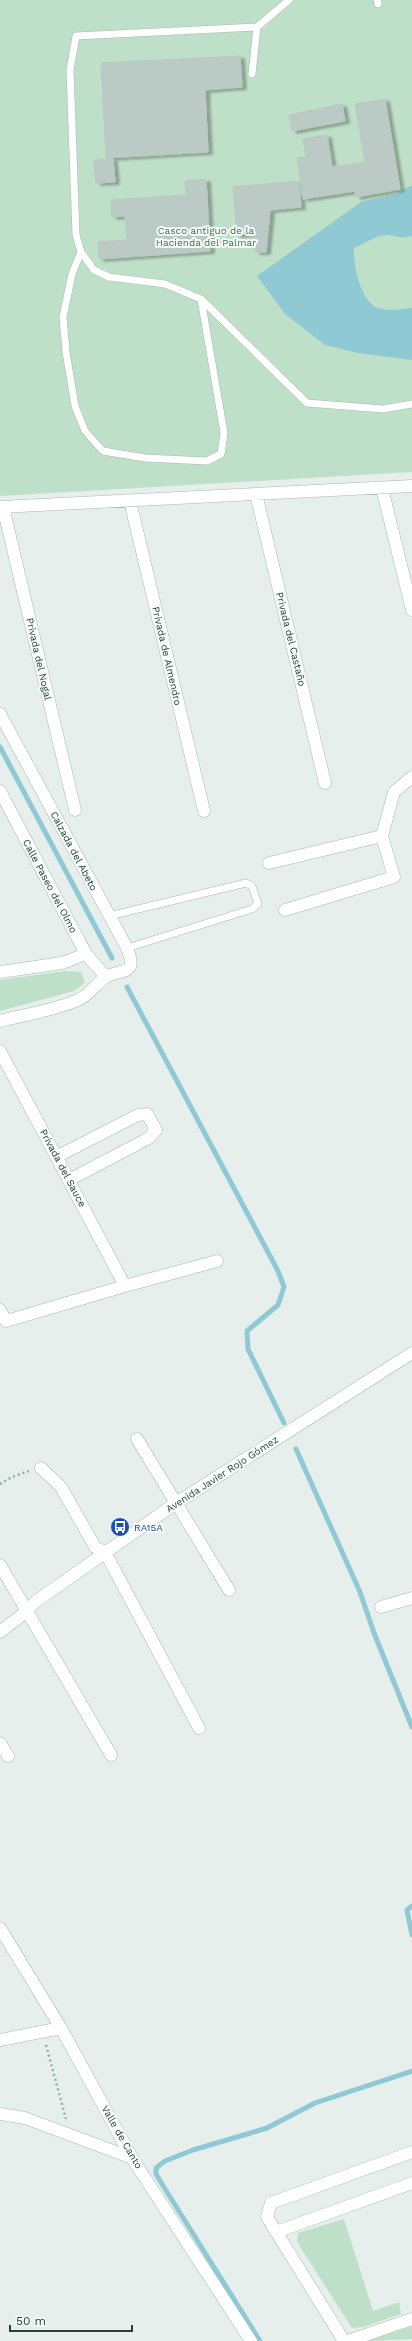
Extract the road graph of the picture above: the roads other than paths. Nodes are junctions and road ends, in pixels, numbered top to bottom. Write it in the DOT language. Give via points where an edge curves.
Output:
graph roads {
  1 [pos="289,0"];
  2 [pos="257,27"];
  3 [pos="252,74"];
  4 [pos="81,252"];
  5 [pos="201,299"];
  6 [pos="412,404"];
  7 [pos="412,486"];
  8 [pos="382,488"];
  9 [pos="256,494"];
  10 [pos="130,501"];
  11 [pos="2,507"];
  12 [pos="412,610"];
  13 [pos="0,714"];
  14 [pos="412,777"];
  15 [pos="325,783"];
  16 [pos="0,791"];
  17 [pos="75,810"];
  18 [pos="204,811"];
  19 [pos="382,836"];
  20 [pos="269,863"];
  21 [pos="285,910"];
  22 [pos="109,916"];
  23 [pos="127,948"];
  24 [pos="86,954"];
  25 [pos="0,972"];
  26 [pos="106,977"];
  27 [pos="0,1021"];
  28 [pos="0,1051"];
  29 [pos="56,1157"];
  30 [pos="69,1180"];
  31 [pos="217,1261"];
  32 [pos="125,1286"];
  33 [pos="0,1310"];
  34 [pos="412,1352"];
  35 [pos="137,1439"];
  36 [pos="41,1468"];
  37 [pos="176,1503"];
  38 [pos="105,1552"];
  39 [pos="0,1566"];
  40 [pos="229,1590"];
  41 [pos="412,1598"];
  42 [pos="382,1607"];
  43 [pos="27,1611"];
  44 [pos="0,1632"];
  45 [pos="199,1728"];
  46 [pos="0,1743"];
  47 [pos="111,1755"];
  48 [pos="8,1756"];
  49 [pos="0,1928"];
  50 [pos="61,2028"];
  51 [pos="0,2040"];
  52 [pos="0,2114"];
  53 [pos="412,2152"];
  54 [pos="132,2158"];
  55 [pos="412,2183"];
  56 [pos="276,2232"];
  57 [pos="412,2319"];
  58 [pos="251,2341"];
  59 [pos="344,2341"];
  60 [pos="348,2341"];
  1 -- 2 [label="lane"];
  2 -- 3 [label="lane"];
  2 -- 4 [label="lane" via="76,36 70,70 76,235"];
  4 -- 5 [label="lane" via="94,270 109,277 165,284"];
  4 -- 5 [label="lane" via="72,274 63,317 66,352 78,413 85,432 103,451 145,458 207,461 221,454 224,433"];
  5 -- 6 [label="lane" via="307,403 383,409"];
  7 -- 8 [label="street"];
  8 -- 9 [label="street"];
  8 -- 12 [label="street"];
  9 -- 10 [label="street"];
  9 -- 15 [label="street, Privada del Castaño"];
  10 -- 11 [label="street"];
  10 -- 18 [label="street, Privada de Almendro"];
  11 -- 17 [label="street, Privada del Nogal"];
  13 -- 22 [label="street, Calzada del Abeto"];
  14 -- 19 [label="street" via="394,792"];
  16 -- 24 [label="street, Calle Paseo del Olmo"];
  19 -- 20 [label="street"];
  19 -- 21 [label="street" via="394,877"];
  22 -- 23 [label="street, Calzada del Abeto"];
  22 -- 23 [label="lane" via="246,883 252,886 258,904 252,909"];
  23 -- 26 [label="street, Calzada del Abeto" via="130,966 126,972"];
  24 -- 25 [label="street" via="62,963"];
  24 -- 26 [label="street, Calle Paseo del Olmo"];
  26 -- 27 [label="street" via="93,991 77,1000"];
  28 -- 29 [label="street, Privada del Sauce"];
  29 -- 30 [label="street, Privada del Sauce"];
  29 -- 30 [label="street" via="138,1115 147,1114 151,1120 156,1130 149,1138"];
  30 -- 32 [label="street, Privada del Sauce"];
  31 -- 32 [label="street"];
  32 -- 33 [label="street" via="6,1321"];
  34 -- 37 [label="street, Avenida Javier Rojo Gómez"];
  35 -- 37 [label="street"];
  36 -- 38 [label="street" via="61,1487 95,1547"];
  37 -- 38 [label="street, Avenida Javier Rojo Gómez"];
  37 -- 40 [label="street"];
  38 -- 43 [label="street, Avenida Javier Rojo Gómez" via="35,1602"];
  38 -- 45 [label="street"];
  39 -- 43 [label="street"];
  41 -- 42 [label="street"];
  43 -- 44 [label="street, Avenida Javier Rojo Gómez"];
  43 -- 47 [label="street"];
  46 -- 48 [label="street"];
  49 -- 50 [label="street, Valle de Canto"];
  50 -- 51 [label="street"];
  50 -- 54 [label="street, Valle de Canto"];
  52 -- 54 [label="street" via="25,2118"];
  53 -- 56 [label="street" via="271,2203 267,2217"];
  54 -- 58 [label="street, Valle de Canto"];
  55 -- 56 [label="street"];
  56 -- 59 [label="street"];
  57 -- 60 [label="street"];
}
